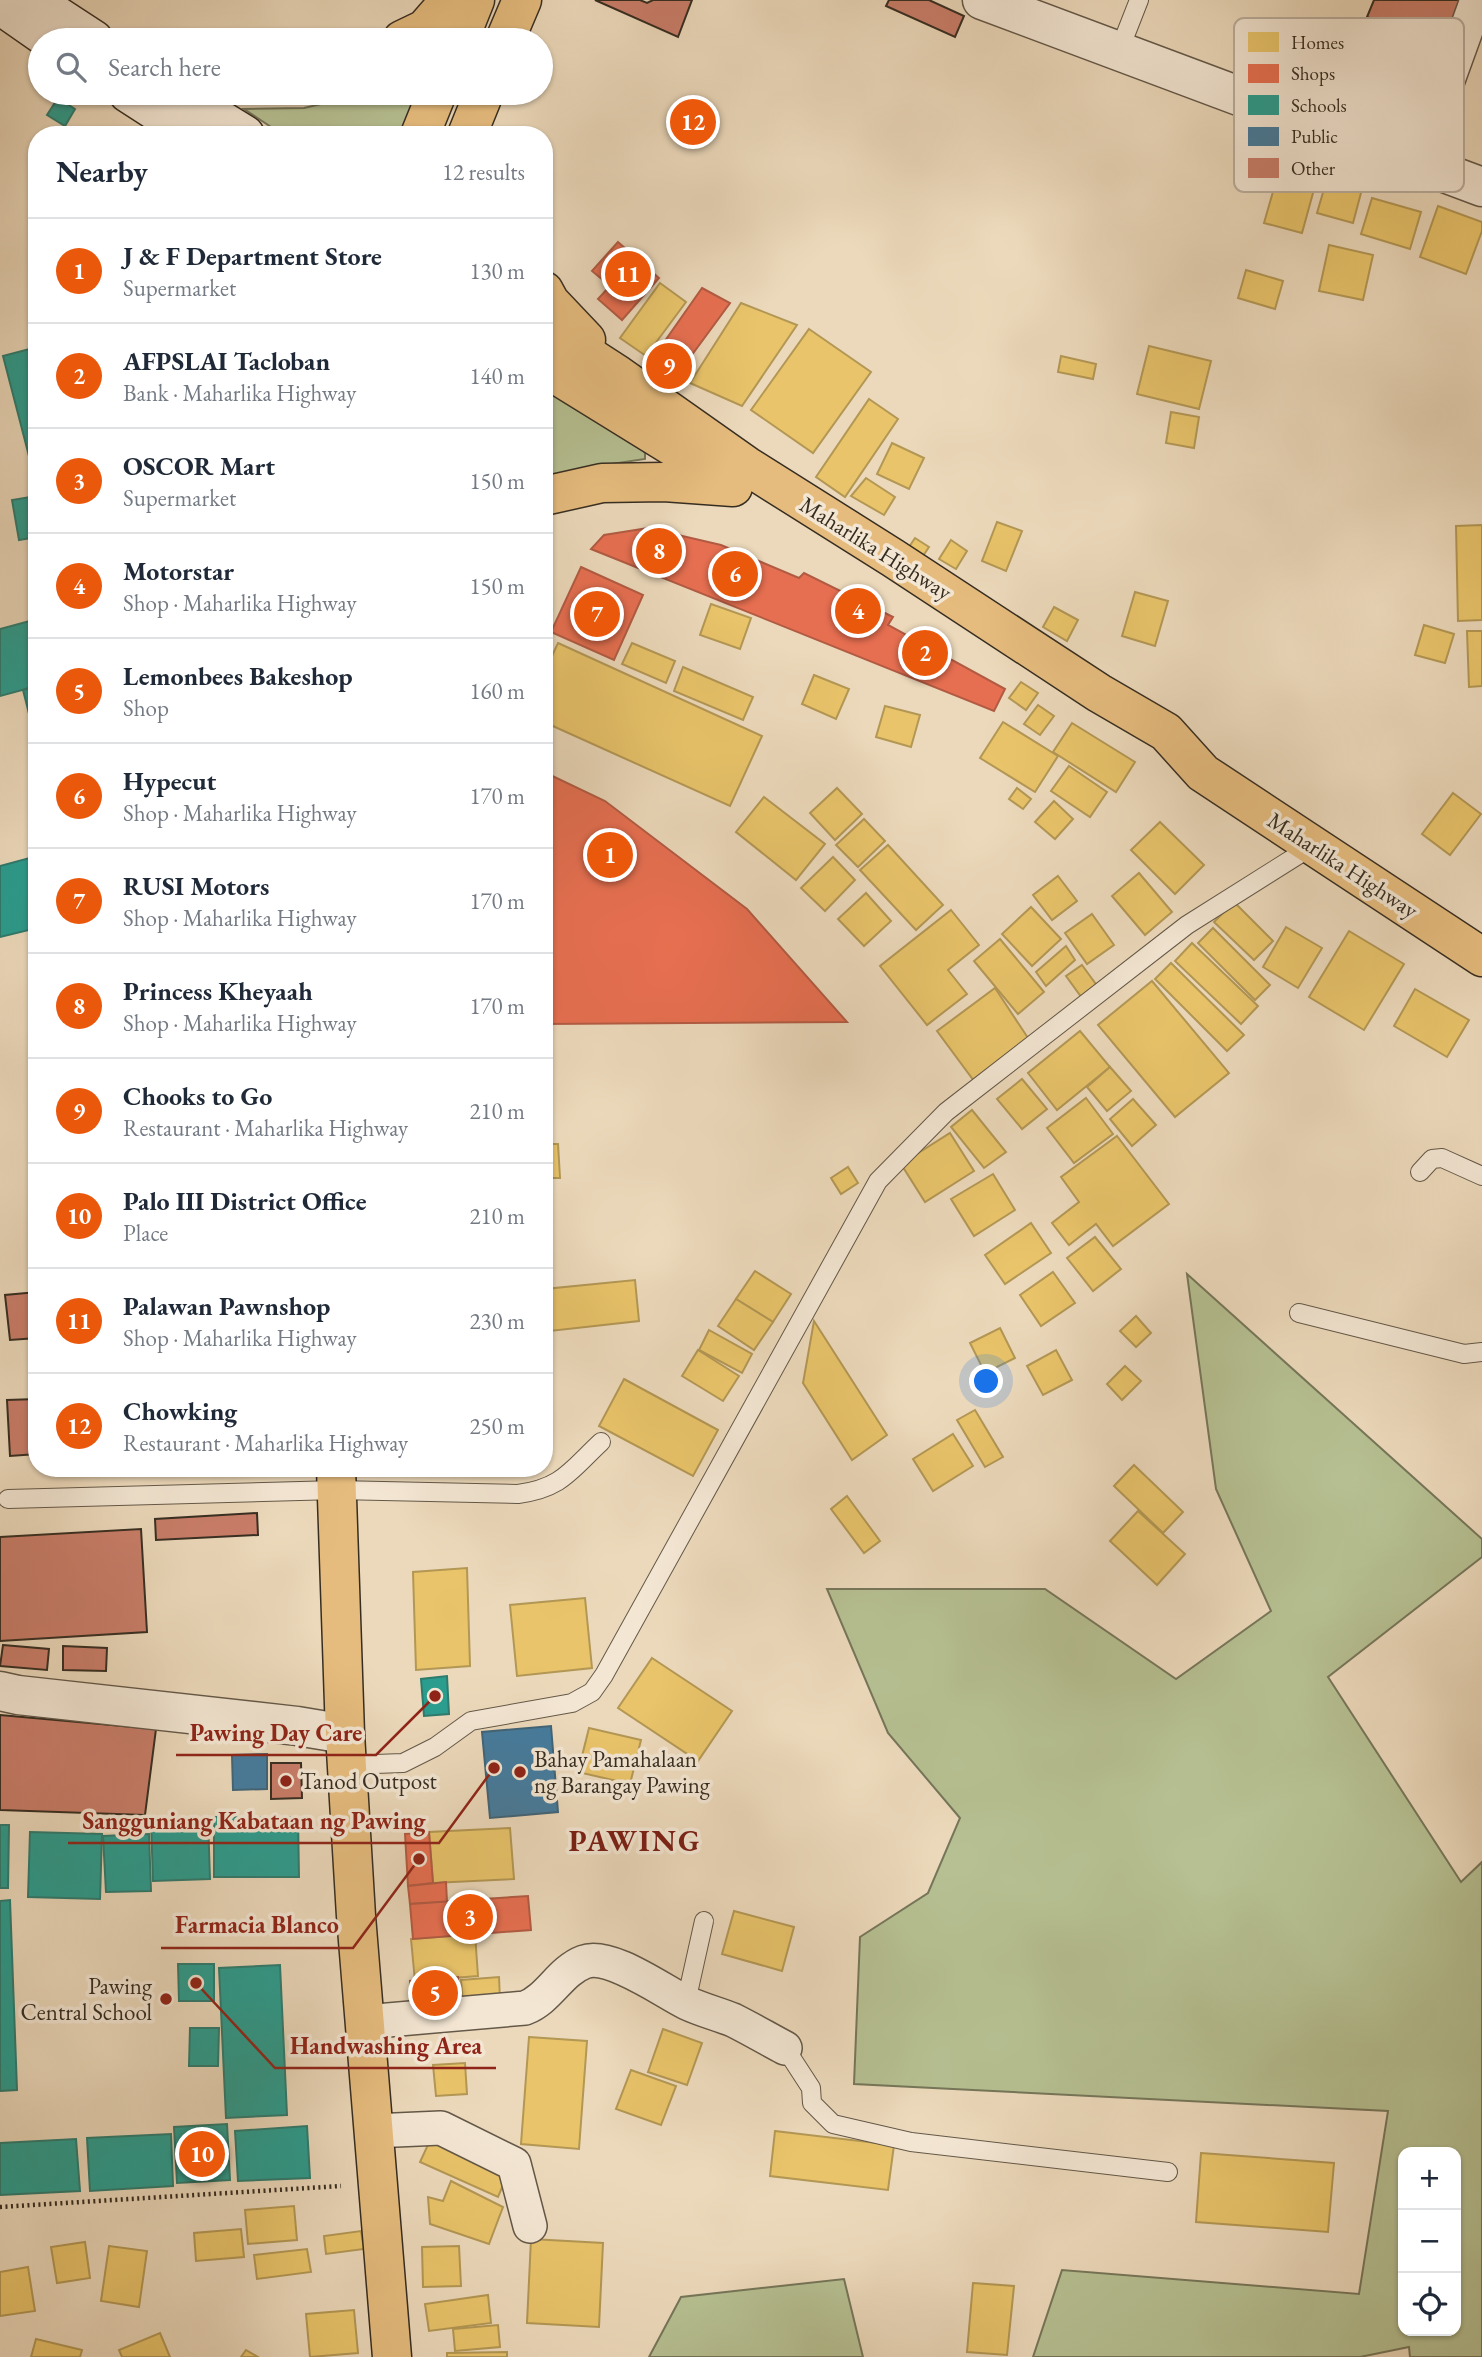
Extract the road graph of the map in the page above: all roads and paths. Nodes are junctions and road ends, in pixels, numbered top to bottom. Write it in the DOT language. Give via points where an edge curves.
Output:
graph roads {
  1 [pos="450,0"];
  2 [pos="475,0"];
  3 [pos="522,0"];
  4 [pos="982,0"];
  5 [pos="1139,0"];
  6 [pos="1477,0"];
  7 [pos="0,5"];
  8 [pos="46,12"];
  9 [pos="73,28"];
  10 [pos="426,28"];
  11 [pos="464,28"];
  12 [pos="510,28"];
  13 [pos="1464,36"];
  14 [pos="1119,51"];
  15 [pos="1234,94"];
  16 [pos="147,105"];
  17 [pos="196,105"];
  18 [pos="432,105"];
  19 [pos="479,105"];
  20 [pos="489,105"];
  21 [pos="179,126"];
  22 [pos="230,126"];
  23 [pos="424,126"];
  24 [pos="471,126"];
  25 [pos="490,126"];
  26 [pos="1464,180"];
  27 [pos="1482,187"];
  28 [pos="553,305"];
  29 [pos="553,333"];
  30 [pos="553,373"];
  31 [pos="618,375"];
  32 [pos="741,488"];
  33 [pos="553,494"];
  34 [pos="1203,773"];
  35 [pos="1314,845"];
  36 [pos="1482,957"];
  37 [pos="1420,1172"];
  38 [pos="1482,1176"];
  39 [pos="1299,1313"];
  40 [pos="1482,1352"];
  41 [pos="601,1442"];
  42 [pos="336,1479"];
  43 [pos="8,1499"];
  44 [pos="0,1691"];
  45 [pos="346,1749"];
  46 [pos="704,1921"];
  47 [pos="686,2002"];
  48 [pos="365,2022"];
  49 [pos="785,2048"];
  50 [pos="373,2131"];
  51 [pos="1168,2172"];
  52 [pos="377,2185"];
  53 [pos="0,2207"];
  54 [pos="530,2226"];
  55 [pos="392,2357"];
  1 -- 10 [label="main road"];
  2 -- 11 [label="main road"];
  3 -- 12 [label="main road"];
  4 -- 14 [label="street"];
  5 -- 14 [label="lane"];
  6 -- 13 [label="street"];
  7 -- 8 [label="street"];
  8 -- 9 [label="street"];
  14 -- 15 [label="street"];
  16 -- 21 [label="street"];
  17 -- 22 [label="street"];
  18 -- 23 [label="main road"];
  19 -- 24 [label="main road"];
  20 -- 25 [label="main road"];
  26 -- 27 [label="street"];
  28 -- 31 [label="main road"];
  29 -- 31 [label="main road, Maharlika Highway"];
  30 -- 32 [label="main road, Maharlika Highway"];
  31 -- 34 [label="main road, Maharlika Highway" via="747,466 1166,732"];
  32 -- 33 [label="main road" via="602,483"];
  32 -- 34 [label="main road, Maharlika Highway" via="1153,755"];
  34 -- 35 [label="main road, Maharlika Highway"];
  35 -- 36 [label="main road, Maharlika Highway"];
  35 -- 45 [label="lane" via="1187,925 946,1112 878,1181 592,1692 572,1703 471,1721 403,1763"];
  37 -- 38 [label="lane" via="1432,1159 1442,1158"];
  39 -- 40 [label="lane" via="1464,1354"];
  41 -- 42 [label="lane" via="557,1484 540,1491 518,1494"];
  42 -- 43 [label="lane"];
  42 -- 45 [label="main road"];
  44 -- 45 [label="street" via="283,1724"];
  45 -- 48 [label="main road"];
  46 -- 47 [label="lane"];
  47 -- 48 [label="street" via="632,1971 586,1961 536,2004 525,2008"];
  47 -- 49 [label="street"];
  48 -- 50 [label="main road"];
  49 -- 51 [label="lane" via="811,2088 812,2103 833,2124 911,2142"];
  50 -- 52 [label="main road"];
  50 -- 54 [label="street" via="441,2128 514,2164"];
  52 -- 53 [label="path"];
  52 -- 55 [label="main road"];
}
